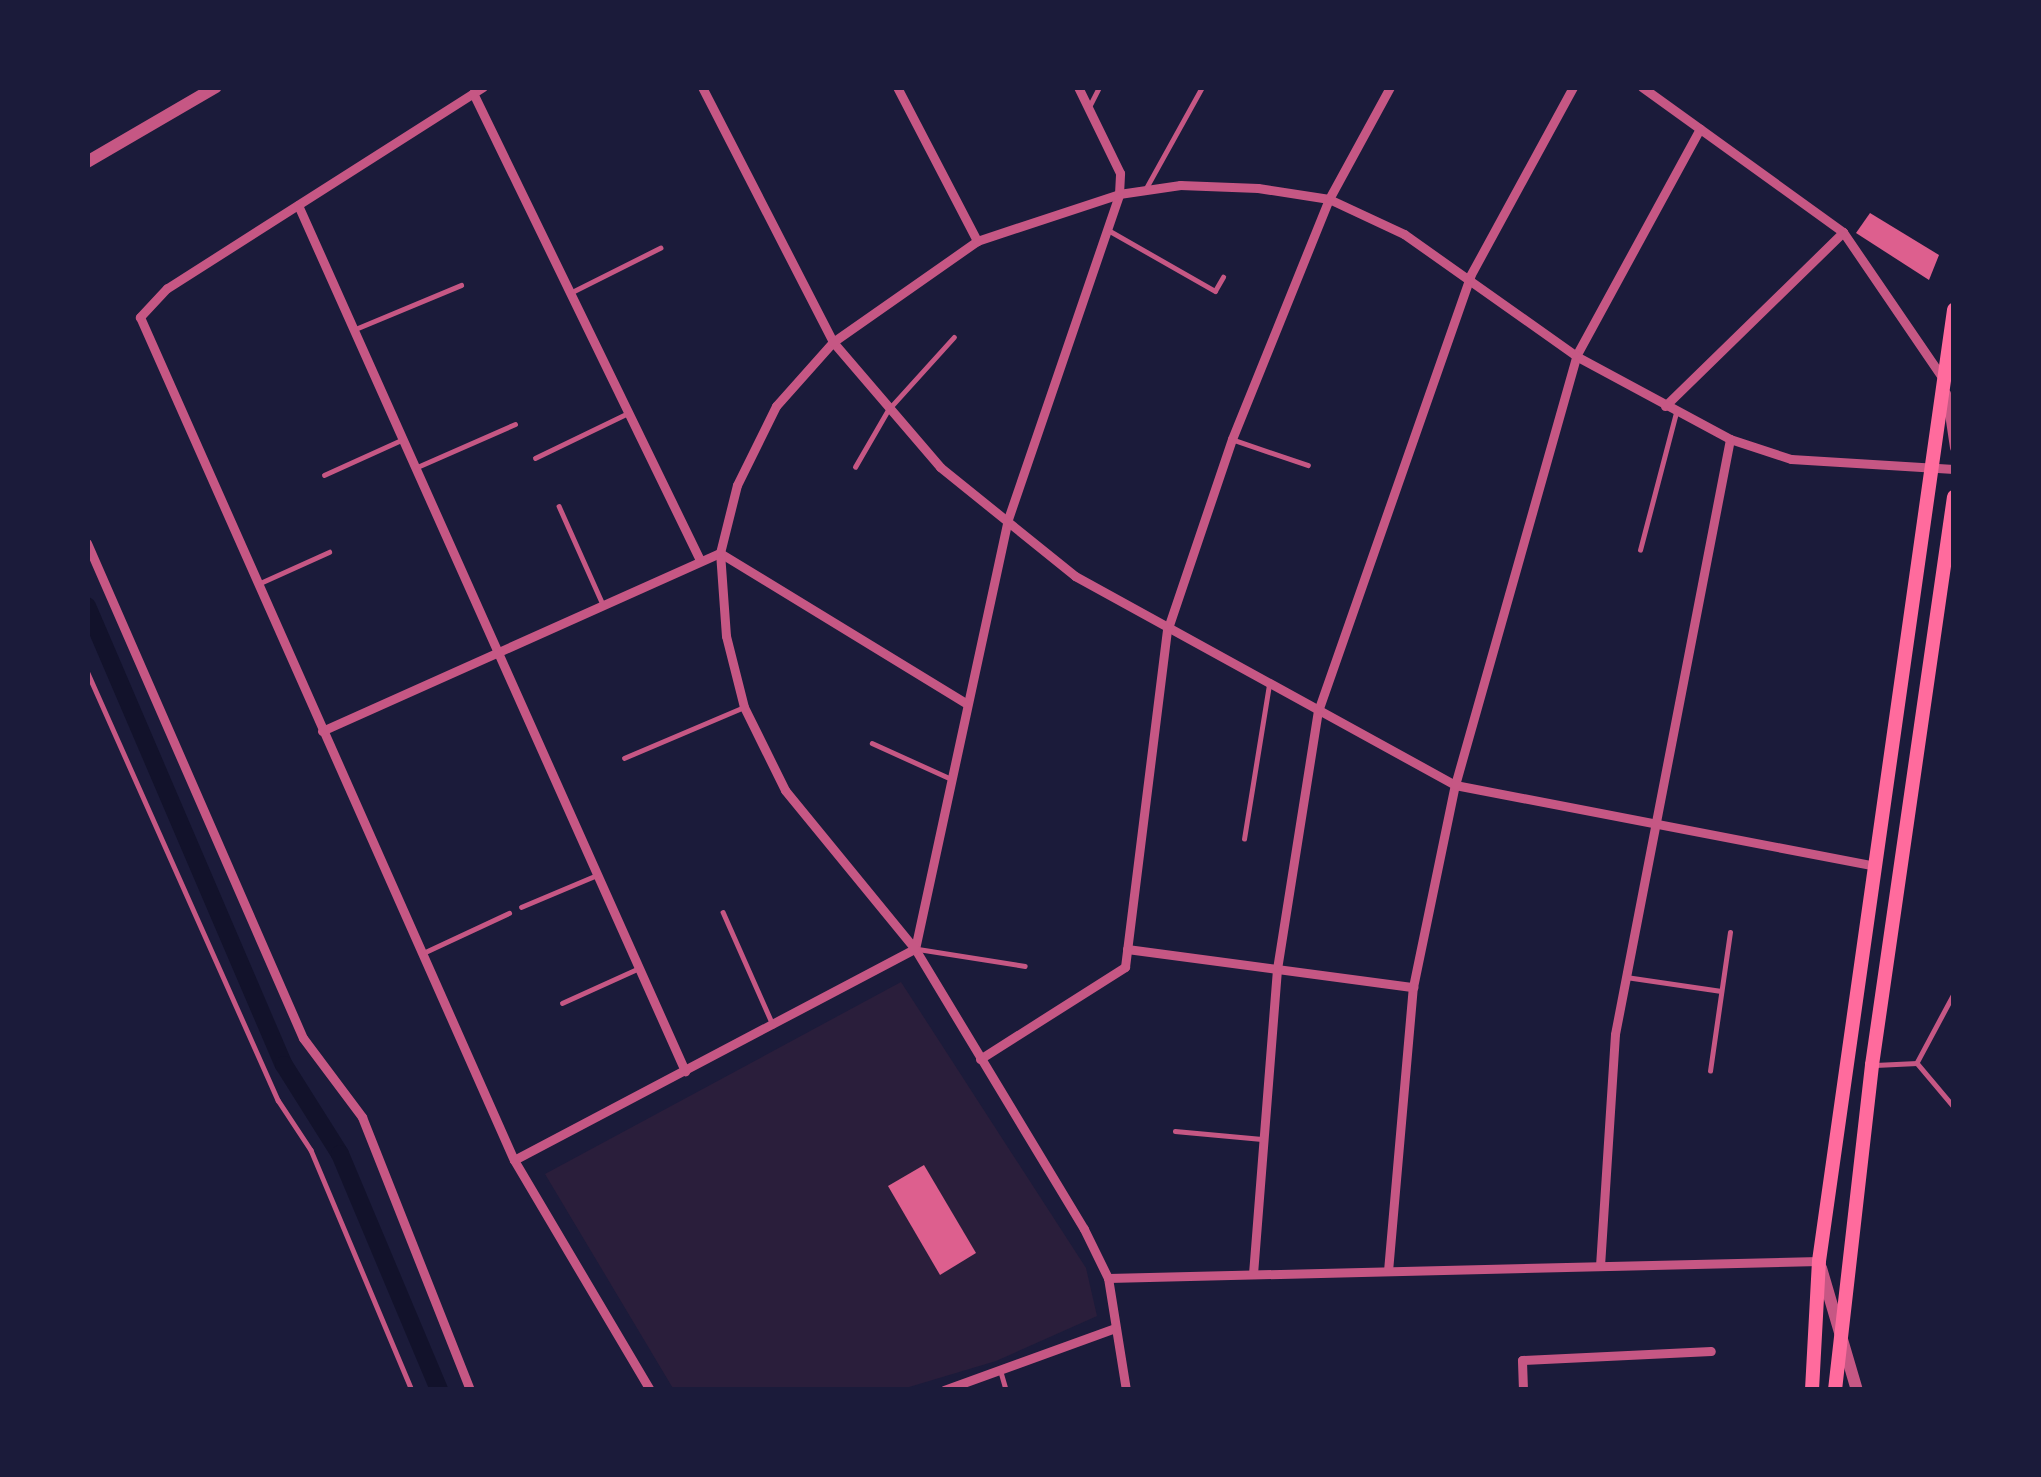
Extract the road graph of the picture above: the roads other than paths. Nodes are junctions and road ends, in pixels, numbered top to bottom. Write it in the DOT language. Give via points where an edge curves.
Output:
graph roads {
  1 [pos="217,87"];
  2 [pos="702,87"];
  3 [pos="897,87"];
  4 [pos="1078,87"];
  5 [pos="1099,87"];
  6 [pos="1202,87"];
  7 [pos="1390,87"];
  8 [pos="1573,87"];
  9 [pos="1642,87"];
  10 [pos="478,90"];
  11 [pos="1088,109"];
  12 [pos="1700,129"];
  13 [pos="87,161"];
  14 [pos="1145,190"];
  15 [pos="1119,194"];
  16 [pos="1329,199"];
  17 [pos="298,205"];
  18 [pos="1105,228"];
  19 [pos="1843,232"];
  20 [pos="977,241"];
  21 [pos="660,248"];
  22 [pos="1470,276"];
  23 [pos="1223,277"];
  24 [pos="461,285"];
  25 [pos="570,292"];
  26 [pos="1954,310"];
  27 [pos="353,330"];
  28 [pos="954,337"];
  29 [pos="833,342"];
  30 [pos="1576,356"];
  31 [pos="1944,380"];
  32 [pos="888,410"];
  33 [pos="1671,410"];
  34 [pos="628,413"];
  35 [pos="515,424"];
  36 [pos="1232,439"];
  37 [pos="403,440"];
  38 [pos="1730,440"];
  39 [pos="1954,447"];
  40 [pos="535,458"];
  41 [pos="1308,465"];
  42 [pos="855,467"];
  43 [pos="416,468"];
  44 [pos="1934,469"];
  45 [pos="1954,470"];
  46 [pos="324,475"];
  47 [pos="1954,497"];
  48 [pos="559,506"];
  49 [pos="1007,521"];
  50 [pos="87,543"];
  51 [pos="1640,550"];
  52 [pos="328,552"];
  53 [pos="720,553"];
  54 [pos="698,558"];
  55 [pos="258,584"];
  56 [pos="602,602"];
  57 [pos="1167,631"];
  58 [pos="496,650"];
  59 [pos="87,671"];
  60 [pos="1269,683"];
  61 [pos="966,703"];
  62 [pos="744,707"];
  63 [pos="1318,711"];
  64 [pos="322,731"];
  65 [pos="872,743"];
  66 [pos="624,758"];
  67 [pos="949,778"];
  68 [pos="1455,785"];
  69 [pos="1651,826"];
  70 [pos="1244,839"];
  71 [pos="1875,866"];
  72 [pos="597,875"];
  73 [pos="521,908"];
  74 [pos="723,912"];
  75 [pos="509,913"];
  76 [pos="1730,932"];
  77 [pos="915,949"];
  78 [pos="1127,949"];
  79 [pos="421,954"];
  80 [pos="1025,966"];
  81 [pos="639,968"];
  82 [pos="1277,969"];
  83 [pos="1625,977"];
  84 [pos="1413,987"];
  85 [pos="1721,991"];
  86 [pos="1954,994"];
  87 [pos="562,1003"];
  88 [pos="772,1025"];
  89 [pos="980,1059"];
  90 [pos="1917,1063"];
  91 [pos="1872,1065"];
  92 [pos="685,1071"];
  93 [pos="1709,1071"];
  94 [pos="1954,1107"];
  95 [pos="1174,1131"];
  96 [pos="1262,1139"];
  97 [pos="514,1160"];
  98 [pos="1819,1261"];
  99 [pos="1600,1266"];
  100 [pos="1388,1271"];
  101 [pos="1253,1274"];
  102 [pos="1108,1278"];
  103 [pos="1114,1328"];
  104 [pos="1839,1334"];
  105 [pos="1711,1351"];
  106 [pos="1000,1370"];
  107 [pos="412,1390"];
  108 [pos="470,1390"];
  109 [pos="650,1390"];
  110 [pos="944,1390"];
  111 [pos="1006,1390"];
  112 [pos="1126,1390"];
  113 [pos="1523,1390"];
  114 [pos="1812,1390"];
  115 [pos="1835,1390"];
  116 [pos="1856,1390"];
  1 -- 13 [label="street"];
  2 -- 29 [label="street"];
  3 -- 20 [label="street"];
  4 -- 11 [label="street"];
  5 -- 11 [label="lane"];
  6 -- 14 [label="lane"];
  7 -- 16 [label="street"];
  8 -- 22 [label="street"];
  9 -- 12 [label="street"];
  10 -- 17 [label="street"];
  10 -- 25 [label="street"];
  11 -- 15 [label="street" via="1120,173"];
  12 -- 19 [label="street"];
  12 -- 30 [label="street"];
  14 -- 15 [label="street"];
  14 -- 16 [label="street" via="1258,188"];
  15 -- 18 [label="street"];
  15 -- 20 [label="street"];
  16 -- 22 [label="street"];
  16 -- 36 [label="street"];
  17 -- 27 [label="street"];
  17 -- 55 [label="street" via="144,304 140,317"];
  18 -- 23 [label="lane" via="1215,291"];
  18 -- 49 [label="street"];
  19 -- 31 [label="street"];
  19 -- 33 [label="street"];
  20 -- 29 [label="street"];
  21 -- 25 [label="lane"];
  22 -- 30 [label="street"];
  22 -- 63 [label="street"];
  24 -- 27 [label="lane"];
  25 -- 34 [label="street"];
  26 -- 31 [label="main road"];
  27 -- 37 [label="street"];
  28 -- 32 [label="lane"];
  29 -- 32 [label="street"];
  29 -- 53 [label="street" via="754,439"];
  30 -- 33 [label="street"];
  30 -- 68 [label="street"];
  31 -- 39 [label="street"];
  31 -- 44 [label="main road"];
  32 -- 42 [label="lane"];
  32 -- 49 [label="street" via="940,467"];
  33 -- 38 [label="street"];
  33 -- 51 [label="lane"];
  34 -- 40 [label="lane"];
  34 -- 54 [label="street"];
  35 -- 43 [label="lane"];
  36 -- 41 [label="lane"];
  36 -- 57 [label="street"];
  37 -- 43 [label="street"];
  37 -- 46 [label="lane"];
  38 -- 44 [label="street" via="1791,459"];
  38 -- 69 [label="street"];
  43 -- 58 [label="street"];
  44 -- 45 [label="street"];
  44 -- 71 [label="main road"];
  47 -- 91 [label="main road"];
  48 -- 56 [label="lane"];
  49 -- 57 [label="street" via="1075,576"];
  49 -- 61 [label="street"];
  50 -- 108 [label="street" via="303,1038 362,1117"];
  52 -- 55 [label="lane"];
  53 -- 54 [label="street"];
  53 -- 61 [label="street"];
  53 -- 62 [label="street"];
  54 -- 56 [label="street"];
  55 -- 64 [label="street"];
  56 -- 58 [label="street"];
  57 -- 60 [label="street"];
  57 -- 78 [label="street"];
  58 -- 64 [label="street"];
  58 -- 72 [label="street"];
  59 -- 107 [label="lane" via="278,1100 311,1150"];
  60 -- 63 [label="street"];
  60 -- 70 [label="lane"];
  61 -- 67 [label="street"];
  62 -- 66 [label="lane"];
  62 -- 77 [label="street" via="784,790"];
  63 -- 68 [label="street"];
  63 -- 82 [label="street"];
  64 -- 79 [label="street"];
  65 -- 67 [label="lane"];
  67 -- 77 [label="street"];
  68 -- 69 [label="street"];
  68 -- 84 [label="street"];
  69 -- 71 [label="street"];
  69 -- 83 [label="street"];
  71 -- 98 [label="main road"];
  72 -- 73 [label="lane"];
  72 -- 81 [label="street"];
  74 -- 88 [label="lane"];
  75 -- 79 [label="lane"];
  76 -- 85 [label="lane"];
  77 -- 80 [label="lane"];
  77 -- 88 [label="street"];
  77 -- 89 [label="street"];
  78 -- 82 [label="street"];
  78 -- 89 [label="street" via="1120,976"];
  79 -- 97 [label="street"];
  81 -- 87 [label="lane"];
  81 -- 92 [label="street"];
  82 -- 84 [label="street"];
  82 -- 96 [label="street"];
  83 -- 85 [label="lane"];
  83 -- 99 [label="street" via="1606,1108"];
  84 -- 100 [label="street"];
  85 -- 93 [label="lane"];
  86 -- 90 [label="lane"];
  88 -- 92 [label="street"];
  89 -- 102 [label="street"];
  90 -- 91 [label="lane"];
  90 -- 94 [label="lane"];
  91 -- 104 [label="main road"];
  92 -- 97 [label="street"];
  95 -- 96 [label="lane"];
  96 -- 101 [label="street"];
  97 -- 109 [label="street"];
  98 -- 99 [label="street"];
  98 -- 104 [label="street"];
  98 -- 114 [label="main road"];
  99 -- 100 [label="street"];
  100 -- 101 [label="street"];
  101 -- 102 [label="street"];
  102 -- 103 [label="street"];
  103 -- 106 [label="street"];
  103 -- 112 [label="street"];
  104 -- 115 [label="main road"];
  104 -- 116 [label="street"];
  105 -- 113 [label="street" via="1522,1360"];
  106 -- 110 [label="street"];
  106 -- 111 [label="lane"];
}
